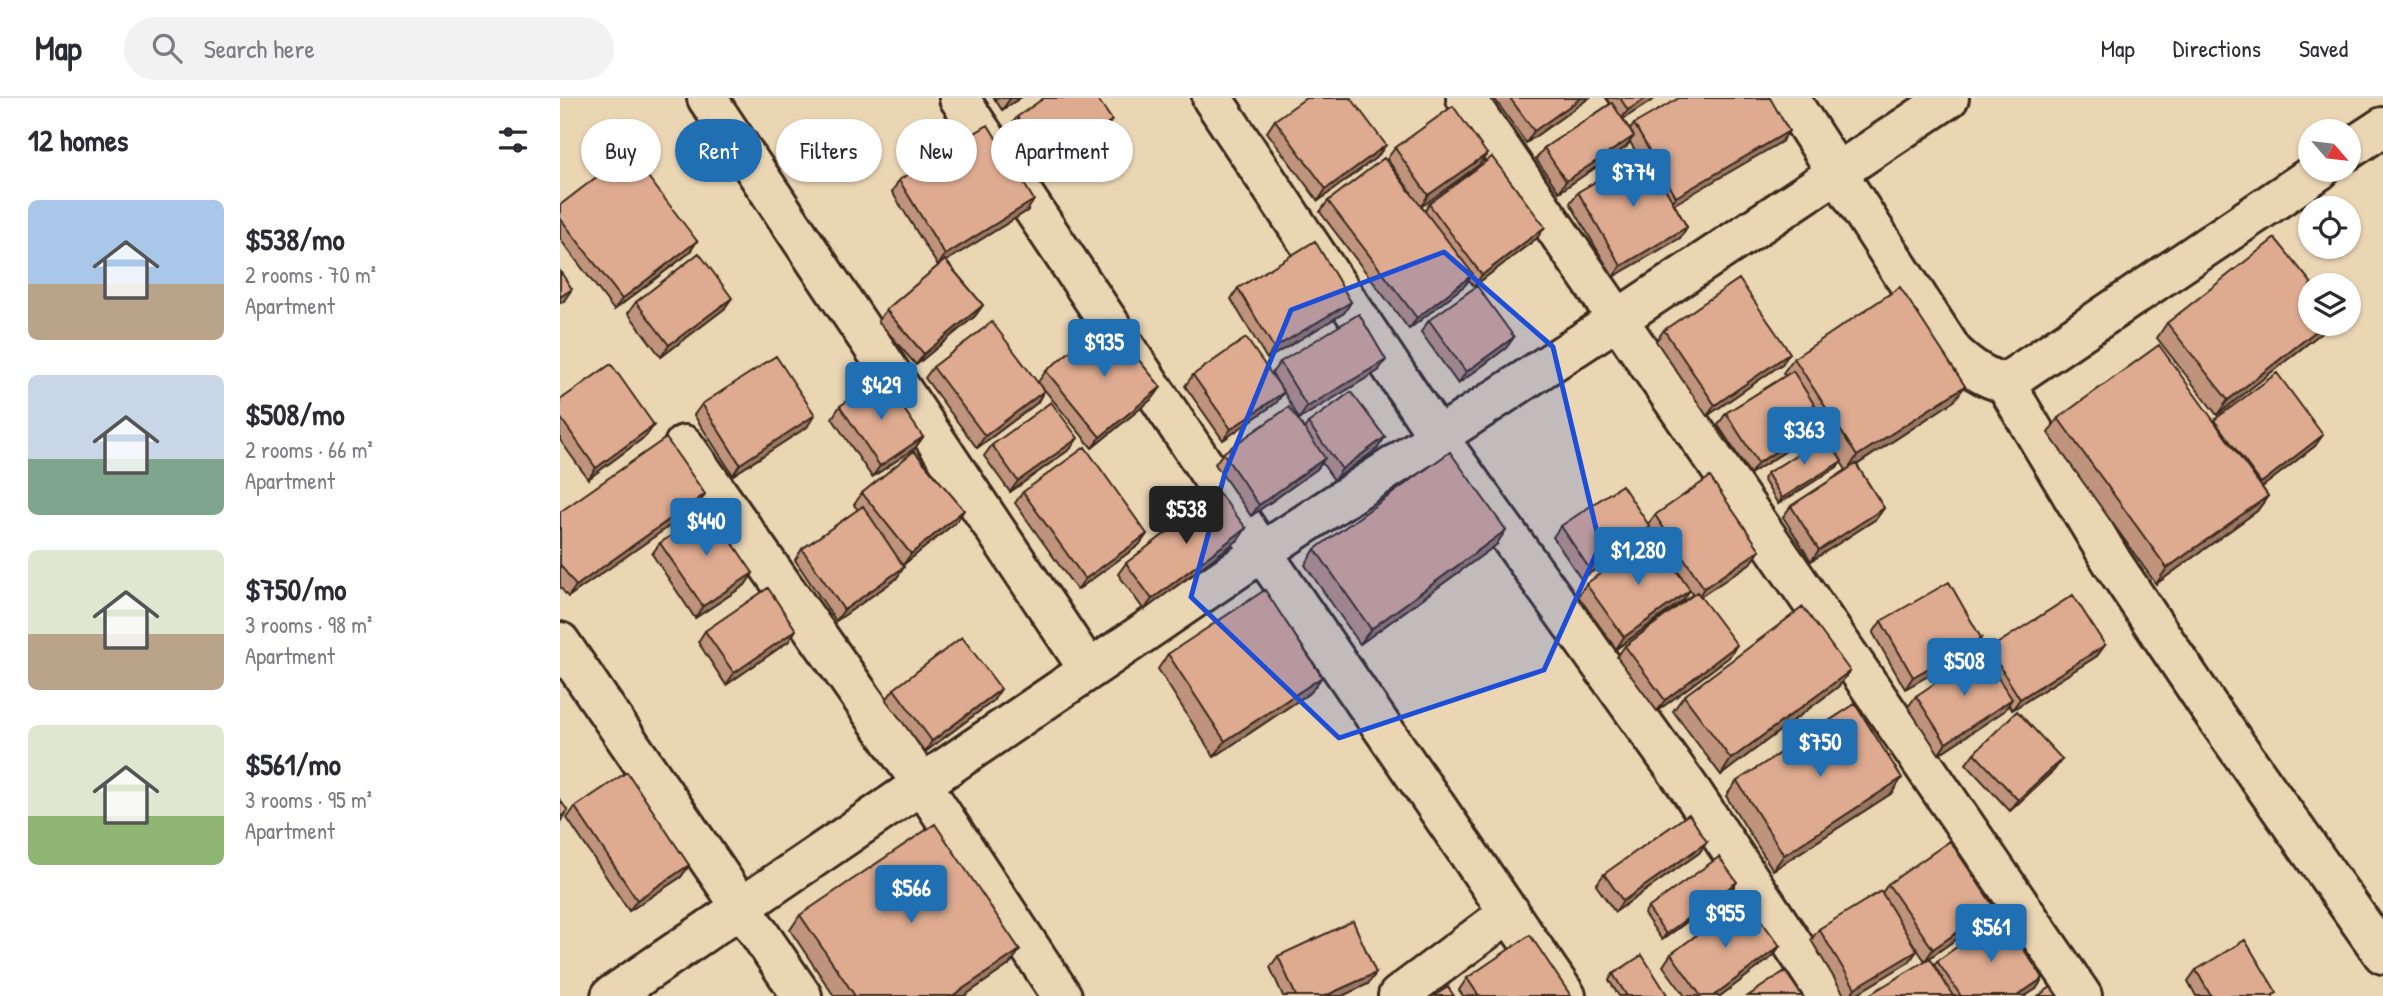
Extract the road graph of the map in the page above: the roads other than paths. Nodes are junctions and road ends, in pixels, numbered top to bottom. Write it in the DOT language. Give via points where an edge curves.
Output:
graph roads {
  1 [pos="707,98"];
  2 [pos="959,98"];
  3 [pos="1213,98"];
  4 [pos="1466,98"];
  5 [pos="1789,98"];
  6 [pos="1949,98"];
  7 [pos="2383,127"];
  8 [pos="2361,141"];
  9 [pos="1838,172"];
  10 [pos="2302,182"];
  11 [pos="1618,319"];
  12 [pos="2006,383"];
  13 [pos="1438,437"];
  14 [pos="684,445"];
  15 [pos="1262,552"];
  16 [pos="560,642"];
  17 [pos="1089,670"];
  18 [pos="922,784"];
  19 [pos="741,906"];
  20 [pos="1510,912"];
  21 [pos="2383,954"];
  22 [pos="611,996"];
  23 [pos="802,996"];
  24 [pos="1062,996"];
  25 [pos="1398,996"];
  26 [pos="1566,996"];
  27 [pos="1827,996"];
  28 [pos="2082,996"];
  1 -- 17 [label="street"];
  2 -- 15 [label="street"];
  3 -- 13 [label="street"];
  4 -- 11 [label="street"];
  5 -- 9 [label="street"];
  6 -- 9 [label="street"];
  7 -- 8 [label="street"];
  9 -- 11 [label="street"];
  9 -- 12 [label="street" via="1953,352 1978,373"];
  10 -- 12 [label="street"];
  11 -- 13 [label="street"];
  11 -- 28 [label="street"];
  12 -- 21 [label="street" via="2120,573"];
  13 -- 15 [label="street"];
  13 -- 27 [label="street" via="1692,792"];
  14 -- 18 [label="street"];
  15 -- 17 [label="street"];
  15 -- 20 [label="street"];
  16 -- 19 [label="street"];
  17 -- 18 [label="street"];
  18 -- 19 [label="street"];
  18 -- 24 [label="street"];
  19 -- 22 [label="street"];
  19 -- 23 [label="street"];
  20 -- 25 [label="street"];
  20 -- 26 [label="street"];
}
